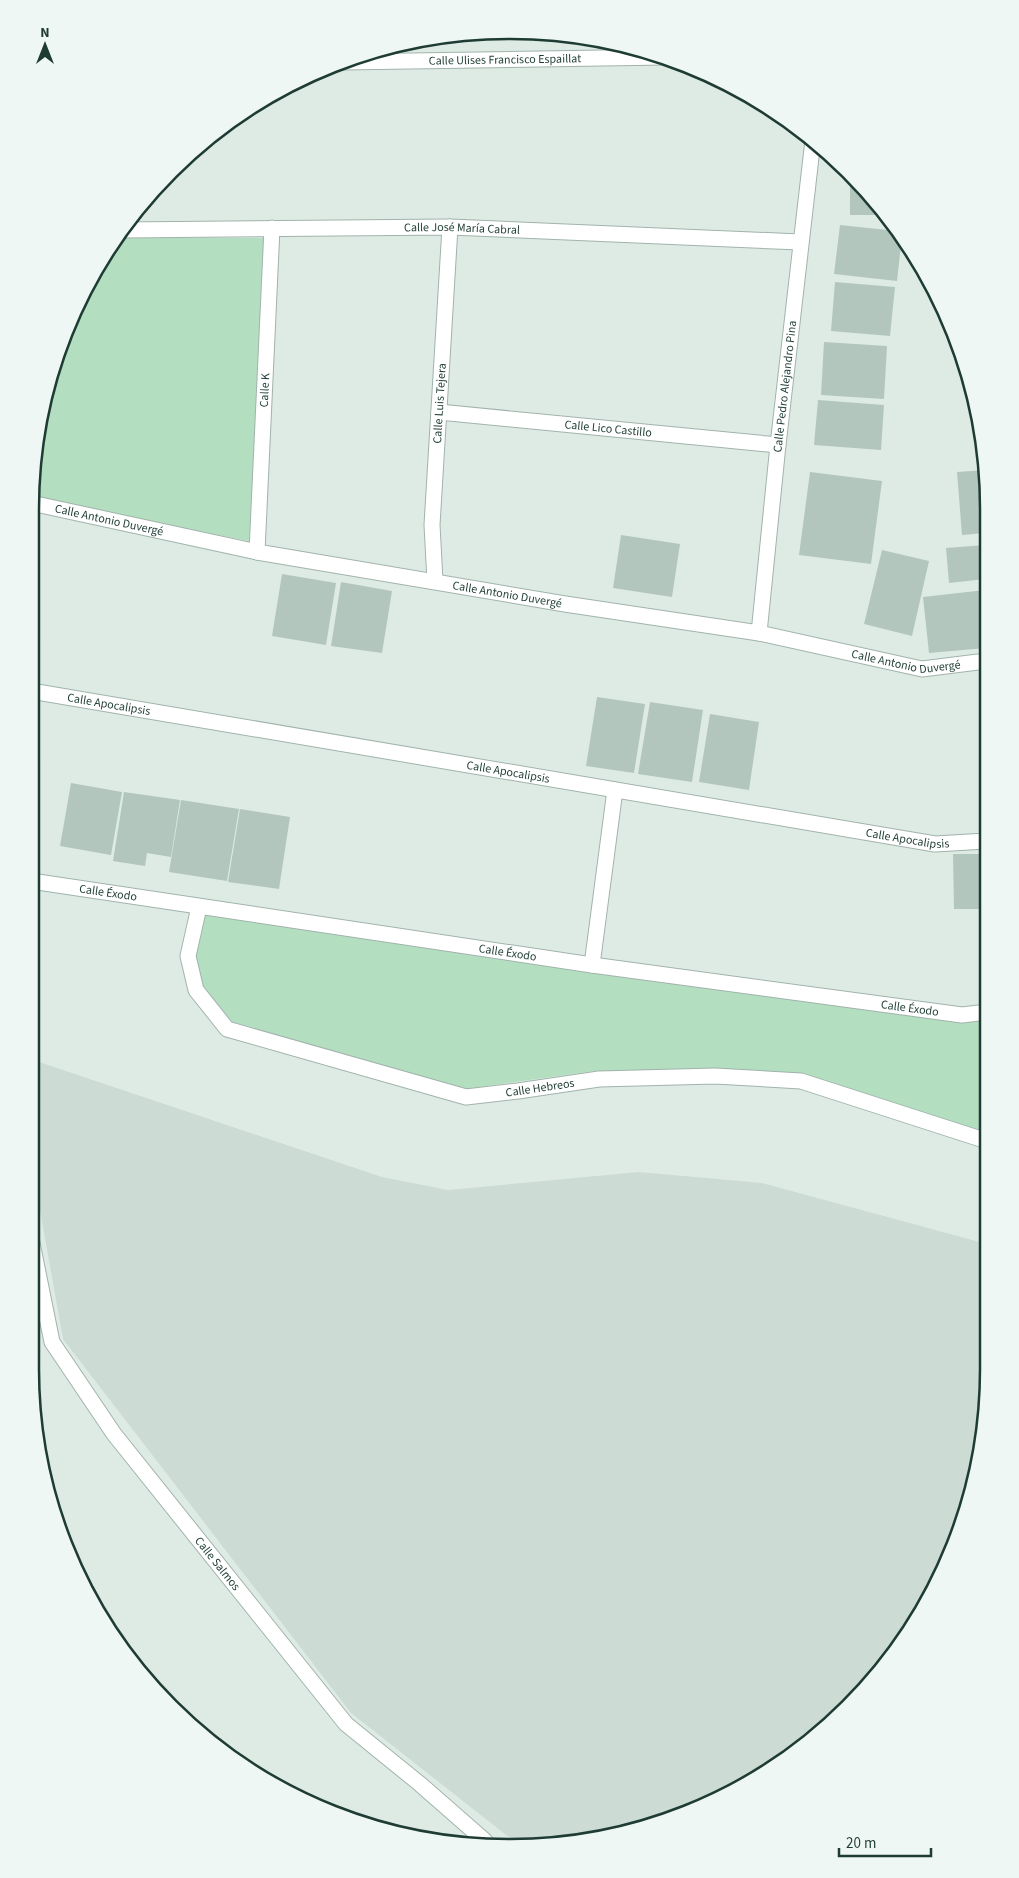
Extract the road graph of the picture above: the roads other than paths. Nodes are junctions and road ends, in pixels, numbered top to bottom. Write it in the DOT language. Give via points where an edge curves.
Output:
graph roads {
  1 [pos="639,57"];
  2 [pos="366,62"];
  3 [pos="812,149"];
  4 [pos="450,227"];
  5 [pos="272,228"];
  6 [pos="131,230"];
  7 [pos="800,242"];
  8 [pos="439,412"];
  9 [pos="778,445"];
  10 [pos="39,505"];
  11 [pos="257,552"];
  12 [pos="435,581"];
  13 [pos="759,633"];
  14 [pos="980,662"];
  15 [pos="39,692"];
  16 [pos="616,790"];
  17 [pos="980,842"];
  18 [pos="39,882"];
  19 [pos="199,907"];
  20 [pos="592,965"];
  21 [pos="980,1013"];
  22 [pos="980,1139"];
  23 [pos="39,1277"];
  24 [pos="481,1838"];
  1 -- 2 [label="street, Calle Ulises Francisco Espaillat"];
  3 -- 7 [label="street, Calle Pedro Alejandro Pina"];
  4 -- 5 [label="street, Calle José María Cabral"];
  4 -- 7 [label="street, Calle José María Cabral"];
  4 -- 8 [label="street, Calle Luis Tejera"];
  5 -- 6 [label="street, Calle José María Cabral"];
  5 -- 11 [label="street, Calle K"];
  7 -- 9 [label="street, Calle Pedro Alejandro Pina"];
  8 -- 9 [label="street, Calle Lico Castillo"];
  8 -- 12 [label="street, Calle Luis Tejera" via="432,524"];
  9 -- 13 [label="street, Calle Pedro Alejandro Pina"];
  10 -- 11 [label="street, Calle Antonio Duvergé"];
  11 -- 12 [label="street, Calle Antonio Duvergé"];
  12 -- 13 [label="street, Calle Antonio Duvergé"];
  13 -- 14 [label="street, Calle Antonio Duvergé" via="922,669"];
  15 -- 16 [label="street, Calle Apocalipsis"];
  16 -- 17 [label="street, Calle Apocalipsis" via="935,844"];
  16 -- 20 [label="street"];
  18 -- 19 [label="street, Calle Éxodo"];
  19 -- 20 [label="street, Calle Éxodo"];
  19 -- 22 [label="street, Calle Hebreos" via="188,956 196,990 227,1029 466,1097 599,1079 715,1076 802,1081"];
  20 -- 21 [label="street, Calle Éxodo" via="962,1015"];
  23 -- 24 [label="street, Calle Salmos" via="52,1342 114,1434 346,1724"];
}
